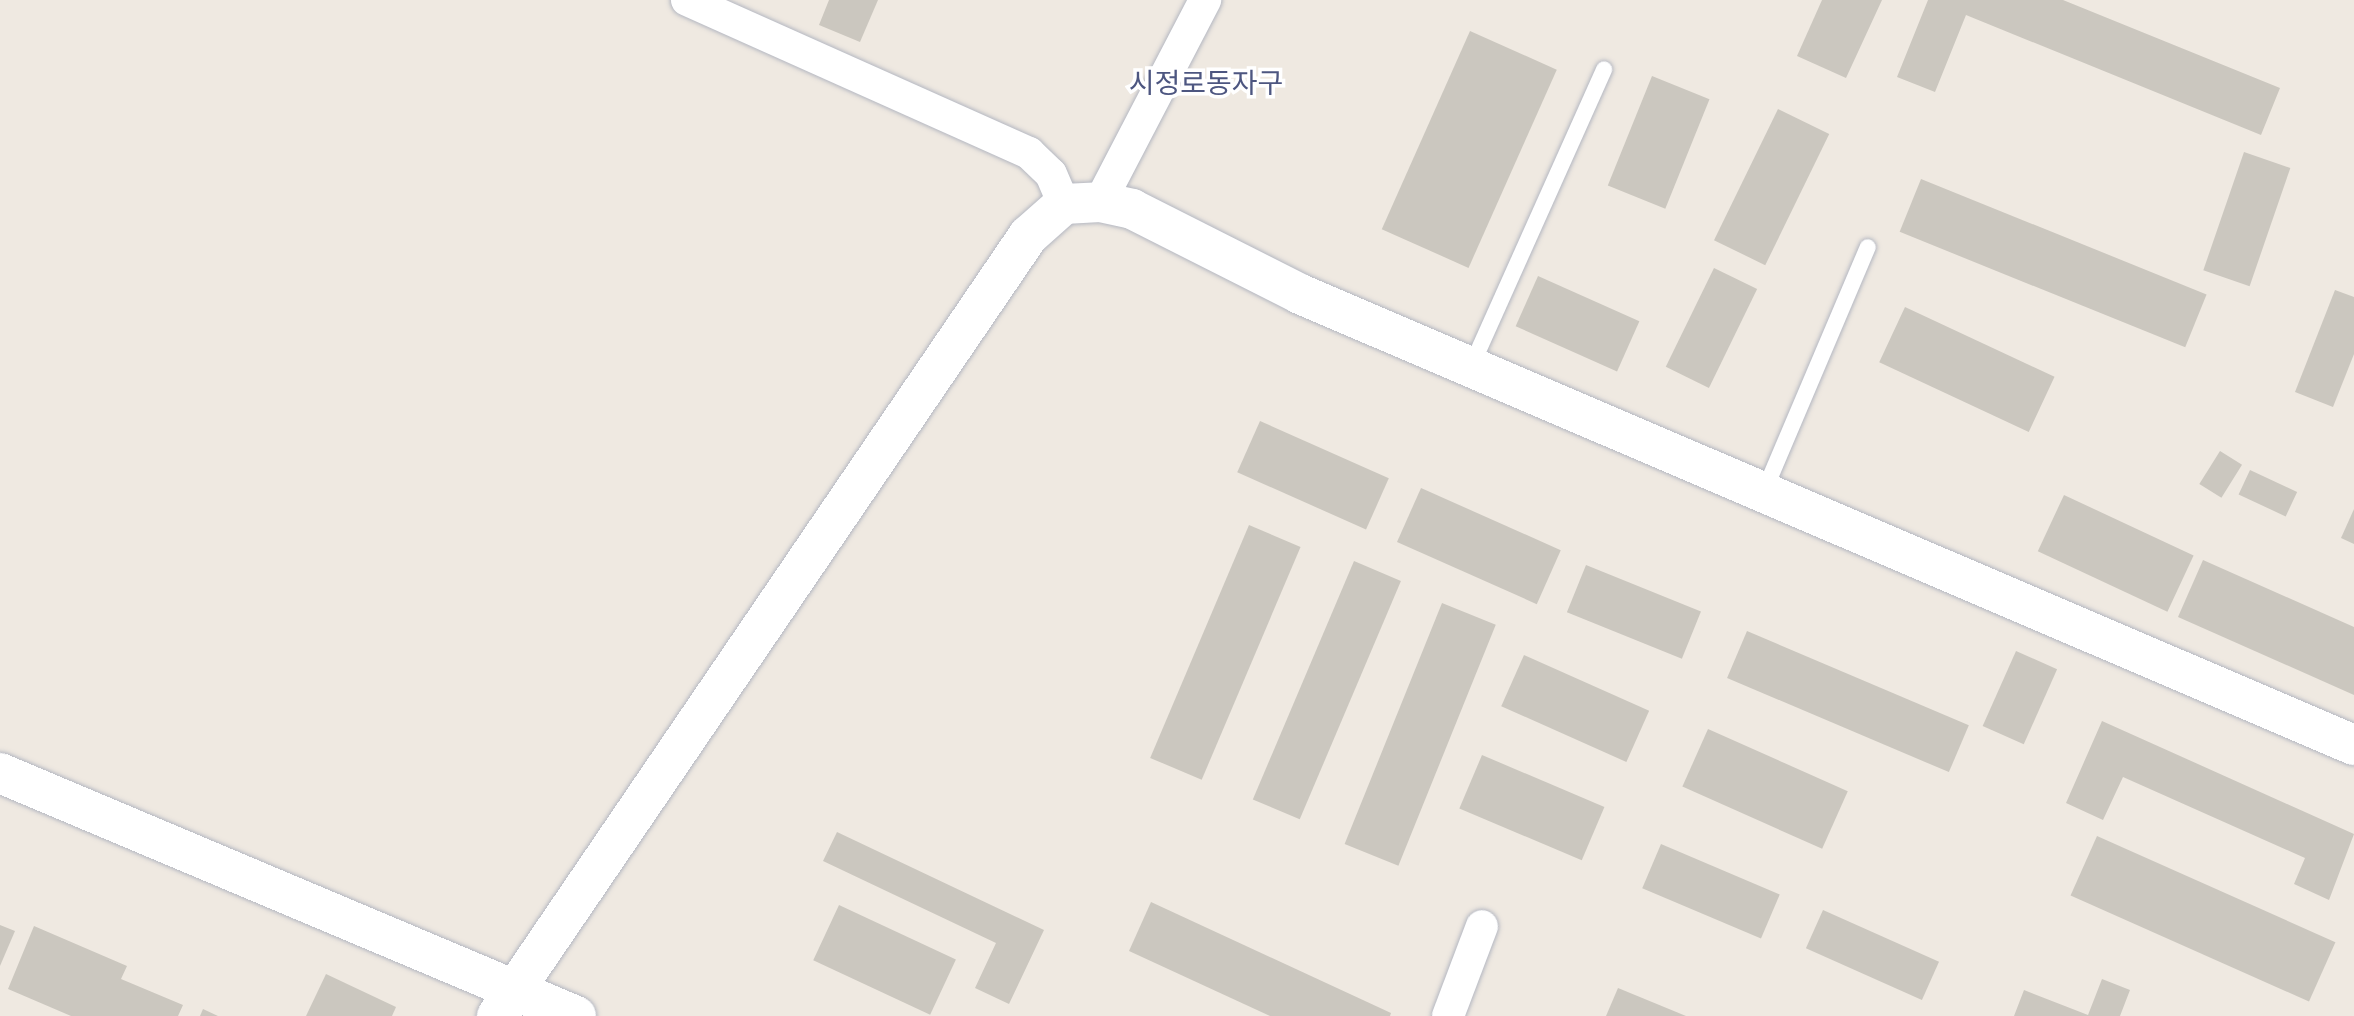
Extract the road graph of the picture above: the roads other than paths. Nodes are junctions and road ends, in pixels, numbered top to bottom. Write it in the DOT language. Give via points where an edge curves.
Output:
graph roads {
  1 [pos="687,0"];
  2 [pos="1205,0"];
  3 [pos="1604,69"];
  4 [pos="1082,203"];
  5 [pos="1868,247"];
  6 [pos="1470,368"];
  7 [pos="1762,495"];
  8 [pos="2354,745"];
  9 [pos="0,773"];
  10 [pos="1482,926"];
  11 [pos="506,1003"];
  12 [pos="576,1016"];
  13 [pos="1448,1016"];
  1 -- 4 [label="street" via="1029,153"];
  2 -- 4 [label="street"];
  3 -- 6 [label="lane"];
  4 -- 6 [label="street" via="1132,209 1300,294"];
  4 -- 11 [label="street" via="1028,236"];
  5 -- 7 [label="lane"];
  6 -- 7 [label="street"];
  7 -- 8 [label="street"];
  9 -- 11 [label="street"];
  10 -- 13 [label="street"];
  11 -- 12 [label="street"];
}
